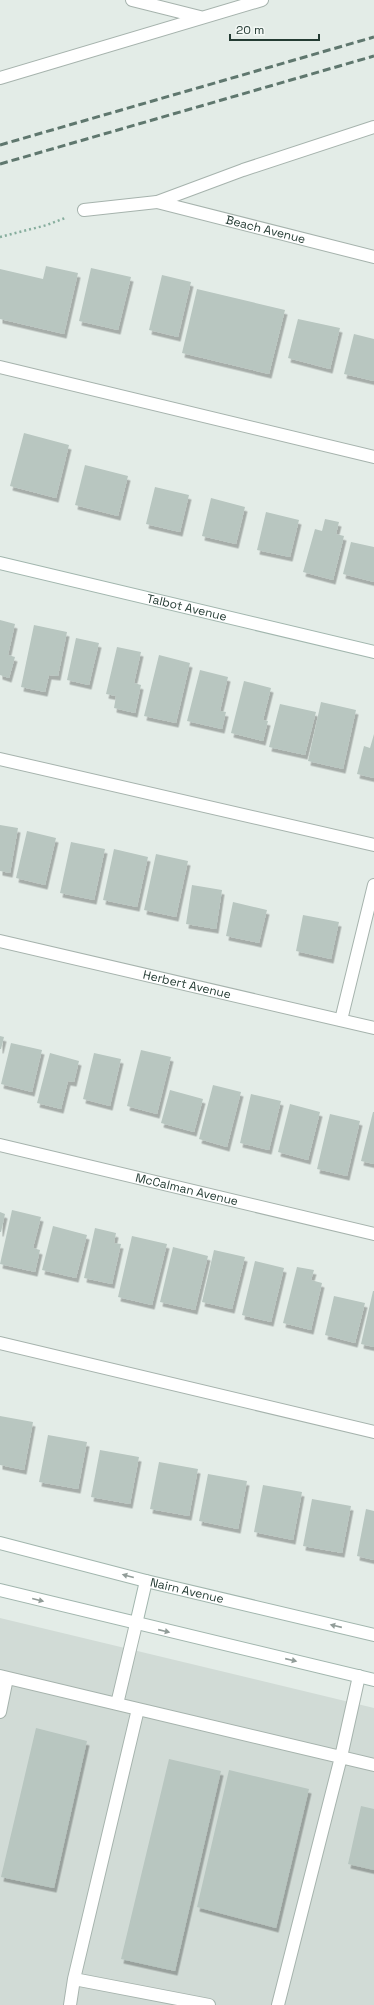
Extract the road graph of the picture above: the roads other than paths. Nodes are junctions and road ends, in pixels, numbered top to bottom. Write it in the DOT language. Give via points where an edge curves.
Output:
graph roads {
  1 [pos="132,0"];
  2 [pos="262,0"];
  3 [pos="202,18"];
  4 [pos="0,78"];
  5 [pos="374,127"];
  6 [pos="157,202"];
  7 [pos="84,210"];
  8 [pos="374,256"];
  9 [pos="0,367"];
  10 [pos="374,457"];
  11 [pos="0,563"];
  12 [pos="374,652"];
  13 [pos="0,759"];
  14 [pos="374,845"];
  15 [pos="374,886"];
  16 [pos="0,941"];
  17 [pos="341,1020"];
  18 [pos="374,1028"];
  19 [pos="0,1145"];
  20 [pos="374,1234"];
  21 [pos="0,1343"];
  22 [pos="374,1432"];
  23 [pos="0,1543"];
  24 [pos="146,1581"];
  25 [pos="0,1590"];
  26 [pos="136,1624"];
  27 [pos="374,1635"];
  28 [pos="359,1676"];
  29 [pos="3,1677"];
  30 [pos="374,1680"];
  31 [pos="117,1704"];
  32 [pos="138,1709"];
  33 [pos="0,1712"];
  34 [pos="341,1757"];
  35 [pos="374,1765"];
  36 [pos="74,1979"];
  37 [pos="70,2005"];
  38 [pos="209,2005"];
  39 [pos="278,2005"];
  1 -- 3 [label="street"];
  2 -- 3 [label="street"];
  3 -- 4 [label="street"];
  5 -- 6 [label="street" via="243,170"];
  6 -- 7 [label="street"];
  6 -- 8 [label="street, Beach Avenue"];
  9 -- 10 [label="street"];
  11 -- 12 [label="street, Talbot Avenue"];
  13 -- 14 [label="street"];
  15 -- 17 [label="street"];
  16 -- 17 [label="street, Herbert Avenue"];
  17 -- 18 [label="street, Herbert Avenue"];
  19 -- 20 [label="street, McCalman Avenue"];
  21 -- 22 [label="street"];
  24 -- 23 [label="street, Nairn Avenue, one-way"];
  24 -- 26 [label="street"];
  27 -- 24 [label="street, Nairn Avenue, one-way"];
  25 -- 26 [label="street, one-way"];
  26 -- 28 [label="street, one-way"];
  26 -- 31 [label="street"];
  28 -- 30 [label="street"];
  28 -- 34 [label="street"];
  29 -- 31 [label="street"];
  29 -- 33 [label="street"];
  31 -- 32 [label="street"];
  32 -- 34 [label="street"];
  32 -- 36 [label="street"];
  34 -- 35 [label="street"];
  34 -- 39 [label="street"];
  36 -- 37 [label="street"];
  36 -- 38 [label="street"];
}
